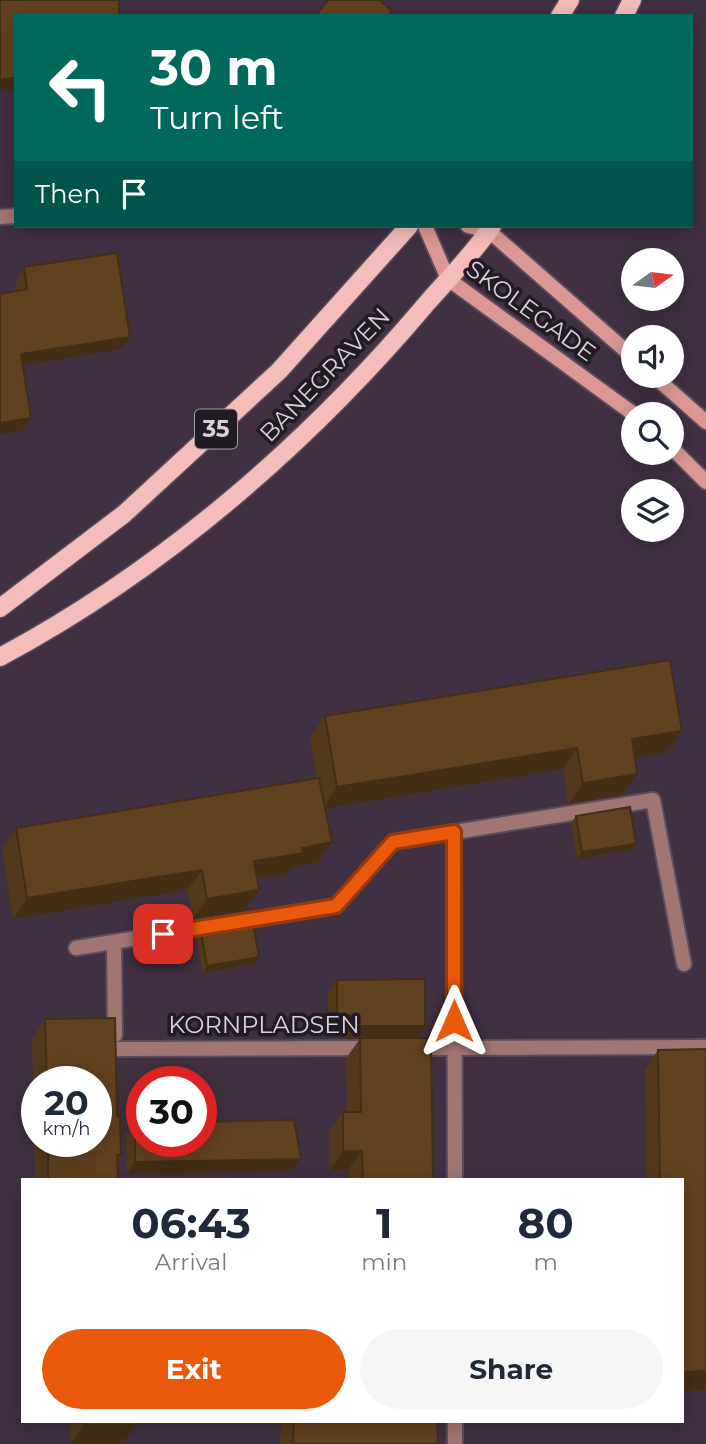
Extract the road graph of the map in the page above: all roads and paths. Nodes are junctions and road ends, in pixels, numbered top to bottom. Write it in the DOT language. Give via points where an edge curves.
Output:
graph roads {
  1 [pos="407,228"];
  2 [pos="426,228"];
  3 [pos="491,228"];
  4 [pos="448,279"];
  5 [pos="621,346"];
  6 [pos="668,388"];
  7 [pos="621,405"];
  8 [pos="706,422"];
  9 [pos="684,460"];
  10 [pos="706,482"];
  11 [pos="0,608"];
  12 [pos="0,657"];
  13 [pos="454,832"];
  14 [pos="114,942"];
  15 [pos="76,948"];
  16 [pos="684,964"];
  17 [pos="706,1047"];
  18 [pos="454,1048"];
  19 [pos="455,1178"];
  20 [pos="455,1423"];
  21 [pos="455,1444"];
  1 -- 11 [label="main road, BANEGRAVEN / 35" via="270,380 124,514"];
  2 -- 4 [label="street, SKOLEGADE"];
  3 -- 4 [label="main road, BANEGRAVEN / 35"];
  3 -- 5 [label="street, SKOLEGADE"];
  4 -- 7 [label="street, SKOLEGADE"];
  4 -- 12 [label="main road, BANEGRAVEN / 35" via="377,362 270,466 154,559"];
  6 -- 8 [label="street"];
  9 -- 10 [label="street"];
  13 -- 14 [label="street" via="393,842 336,906"];
  13 -- 16 [label="street" via="653,800"];
  13 -- 18 [label="street"];
  14 -- 15 [label="street"];
  14 -- 18 [label="street, KORNPLADSEN" via="115,1055"];
  17 -- 18 [label="street, KORNPLADSEN"];
  18 -- 19 [label="street"];
  20 -- 21 [label="street"];
}
